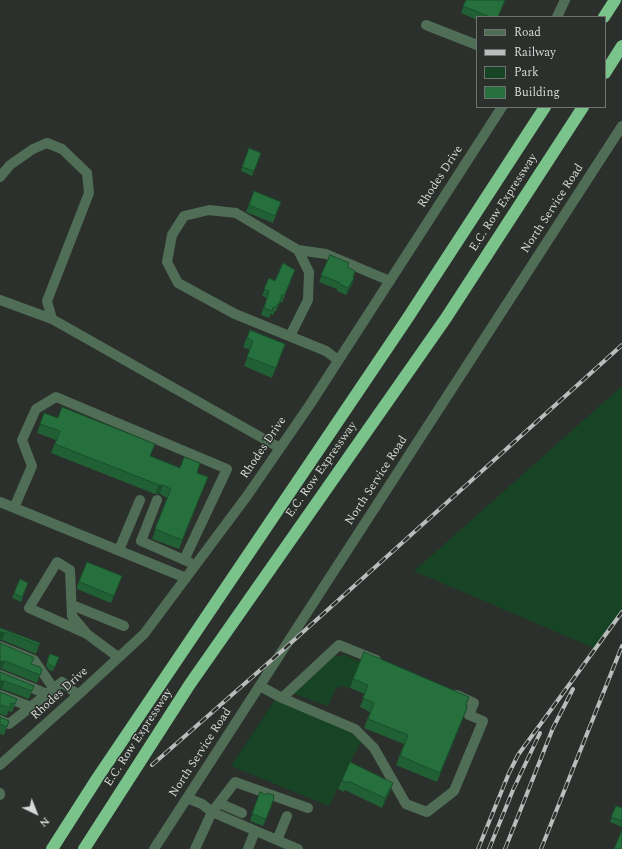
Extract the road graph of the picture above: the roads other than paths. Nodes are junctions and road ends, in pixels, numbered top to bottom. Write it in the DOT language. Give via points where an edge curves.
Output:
graph roads {
  1 [pos="565,0"];
  2 [pos="615,0"];
  3 [pos="558,16"];
  4 [pos="605,16"];
  5 [pos="426,25"];
  6 [pos="476,45"];
  7 [pos="622,46"];
  8 [pos="606,71"];
  9 [pos="501,108"];
  10 [pos="544,108"];
  11 [pos="582,108"];
  12 [pos="622,126"];
  13 [pos="0,177"];
  14 [pos="298,250"];
  15 [pos="390,280"];
  16 [pos="0,300"];
  17 [pos="52,319"];
  18 [pos="290,336"];
  19 [pos="338,360"];
  20 [pos="280,448"];
  21 [pos="140,500"];
  22 [pos="157,500"];
  23 [pos="0,502"];
  24 [pos="14,508"];
  25 [pos="119,550"];
  26 [pos="184,560"];
  27 [pos="196,565"];
  28 [pos="186,578"];
  29 [pos="72,605"];
  30 [pos="124,626"];
  31 [pos="87,634"];
  32 [pos="0,646"];
  33 [pos="118,657"];
  34 [pos="382,663"];
  35 [pos="0,675"];
  36 [pos="260,686"];
  37 [pos="50,691"];
  38 [pos="446,691"];
  39 [pos="0,695"];
  40 [pos="78,695"];
  41 [pos="282,698"];
  42 [pos="31,707"];
  43 [pos="0,720"];
  44 [pos="0,765"];
  45 [pos="187,798"];
  46 [pos="219,803"];
  47 [pos="308,808"];
  48 [pos="212,812"];
  49 [pos="242,813"];
  50 [pos="287,816"];
  51 [pos="255,831"];
  52 [pos="277,840"];
  53 [pos="52,849"];
  54 [pos="84,849"];
  55 [pos="154,849"];
  56 [pos="195,849"];
  57 [pos="248,849"];
  58 [pos="298,849"];
  1 -- 3 [label="street"];
  2 -- 4 [label="highway"];
  5 -- 6 [label="street"];
  7 -- 8 [label="highway"];
  9 -- 15 [label="street, Rhodes Drive"];
  10 -- 53 [label="highway, E.C. Row Expressway" via="407,319"];
  11 -- 54 [label="highway, E.C. Row Expressway" via="446,318 195,677"];
  12 -- 36 [label="street, North Service Road"];
  13 -- 17 [label="street" via="10,165 47,143 62,149 87,173 89,193 46,301"];
  14 -- 15 [label="street" via="326,254"];
  14 -- 18 [label="street" via="309,272 308,300"];
  14 -- 18 [label="street" via="236,213 209,210 184,216 172,235 167,262 178,283 236,314"];
  15 -- 19 [label="street, Rhodes Drive"];
  16 -- 17 [label="street"];
  17 -- 20 [label="street"];
  18 -- 19 [label="street" via="326,351"];
  19 -- 20 [label="street, Rhodes Drive"];
  20 -- 27 [label="street, Rhodes Drive"];
  21 -- 25 [label="street"];
  22 -- 26 [label="street" via="141,541"];
  23 -- 24 [label="street"];
  24 -- 25 [label="street"];
  24 -- 26 [label="street" via="32,466 22,440 36,409 56,397 227,469"];
  25 -- 28 [label="street"];
  26 -- 27 [label="street"];
  27 -- 28 [label="street, Rhodes Drive"];
  28 -- 33 [label="street, Rhodes Drive" via="144,634"];
  29 -- 30 [label="street"];
  29 -- 31 [label="street" via="72,616"];
  29 -- 31 [label="street" via="70,570 57,562 29,608"];
  31 -- 33 [label="street"];
  32 -- 37 [label="street" via="34,660"];
  33 -- 40 [label="street, Rhodes Drive"];
  34 -- 41 [label="street" via="339,645"];
  35 -- 37 [label="street"];
  36 -- 41 [label="street"];
  36 -- 45 [label="street, North Service Road"];
  37 -- 40 [label="street" via="62,682"];
  37 -- 42 [label="street"];
  38 -- 41 [label="street" via="474,703 468,715 483,721 454,791 427,812 406,804 374,748 356,729"];
  39 -- 42 [label="street"];
  40 -- 44 [label="street, Rhodes Drive"];
  42 -- 43 [label="street" via="9,724"];
  45 -- 48 [label="street" via="202,804"];
  45 -- 55 [label="street, North Service Road"];
  46 -- 47 [label="street" via="235,782"];
  46 -- 48 [label="street"];
  46 -- 49 [label="street"];
  48 -- 51 [label="street"];
  48 -- 56 [label="street"];
  50 -- 52 [label="street"];
  51 -- 52 [label="street"];
  51 -- 57 [label="street"];
  52 -- 58 [label="street"];
}
